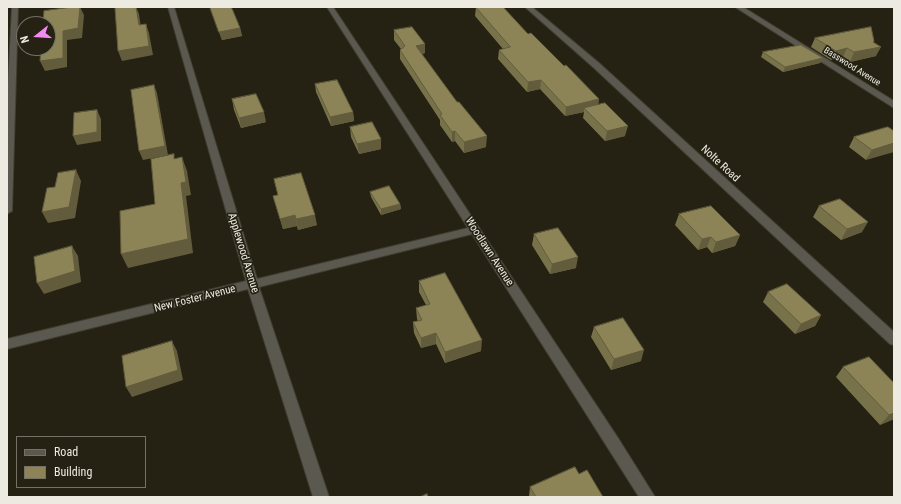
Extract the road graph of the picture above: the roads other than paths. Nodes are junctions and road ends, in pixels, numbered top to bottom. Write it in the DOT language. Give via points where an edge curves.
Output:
graph roads {
  1 [pos="15,7"];
  2 [pos="171,7"];
  3 [pos="330,7"];
  4 [pos="528,7"];
  5 [pos="738,7"];
  6 [pos="894,105"];
  7 [pos="7,211"];
  8 [pos="475,230"];
  9 [pos="252,285"];
  10 [pos="894,340"];
  11 [pos="7,344"];
  12 [pos="321,497"];
  13 [pos="647,497"];
  1 -- 7 [label="street"];
  2 -- 9 [label="street, Applewood Avenue"];
  3 -- 8 [label="street, Woodlawn Avenue"];
  4 -- 10 [label="street, Nolte Road" via="596,65"];
  5 -- 6 [label="street, Basswood Avenue"];
  8 -- 9 [label="street, New Foster Avenue"];
  8 -- 13 [label="street, Woodlawn Avenue"];
  9 -- 11 [label="street, New Foster Avenue"];
  9 -- 12 [label="street, Applewood Avenue"];
}
